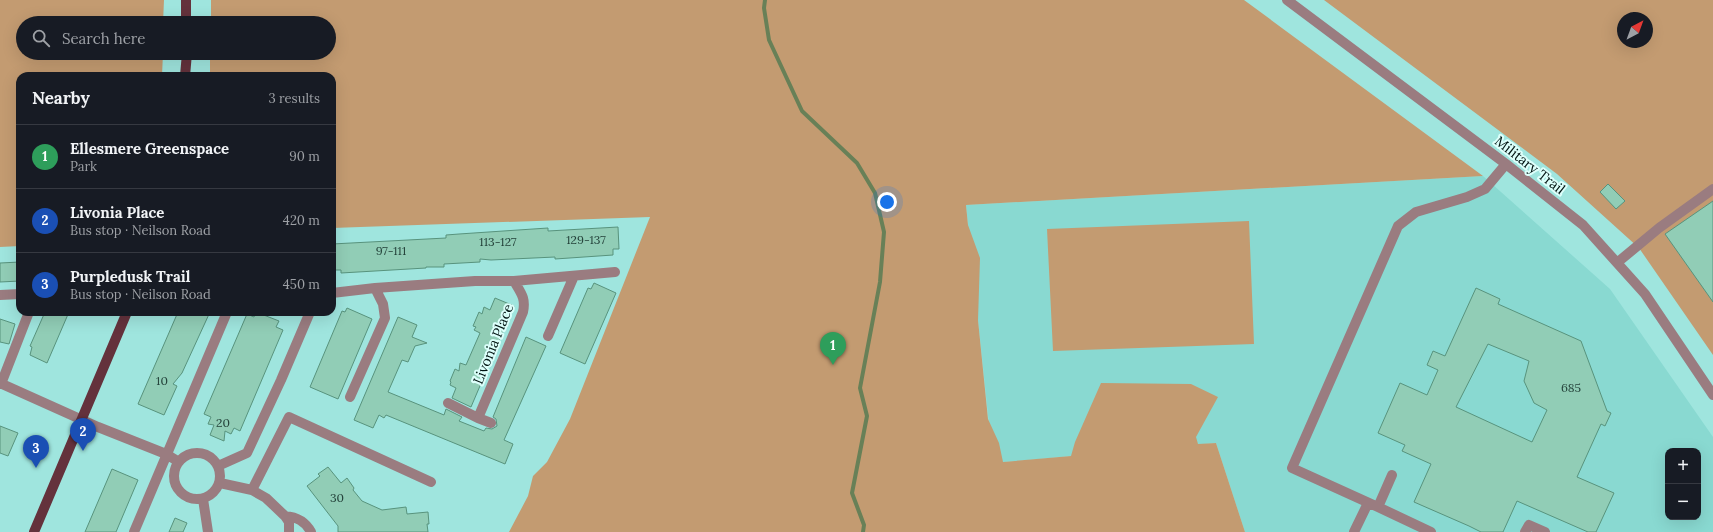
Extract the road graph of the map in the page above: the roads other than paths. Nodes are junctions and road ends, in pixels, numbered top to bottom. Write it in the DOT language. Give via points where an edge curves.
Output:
graph roads {
  1 [pos="186,0"];
  2 [pos="1287,0"];
  3 [pos="186,16"];
  4 [pos="186,60"];
  5 [pos="185,72"];
  6 [pos="1506,164"];
  7 [pos="1713,189"];
  8 [pos="1618,262"];
  9 [pos="615,272"];
  10 [pos="574,276"];
  11 [pos="514,281"];
  12 [pos="375,288"];
  13 [pos="336,293"];
  14 [pos="16,294"];
  15 [pos="0,295"];
  16 [pos="27,316"];
  17 [pos="125,316"];
  18 [pos="225,316"];
  19 [pos="308,316"];
  20 [pos="548,336"];
  21 [pos="1,383"];
  22 [pos="1713,395"];
  23 [pos="350,397"];
  24 [pos="448,403"];
  25 [pos="478,418"];
  26 [pos="82,420"];
  27 [pos="491,423"];
  28 [pos="166,454"];
  29 [pos="179,462"];
  30 [pos="218,466"];
  31 [pos="1392,476"];
  32 [pos="431,482"];
  33 [pos="220,483"];
  34 [pos="252,490"];
  35 [pos="203,499"];
  36 [pos="1368,503"];
  37 [pos="1378,507"];
  38 [pos="285,516"];
  39 [pos="34,532"];
  40 [pos="134,532"];
  41 [pos="208,532"];
  42 [pos="289,532"];
  43 [pos="311,532"];
  44 [pos="1354,532"];
  45 [pos="1431,532"];
  46 [pos="1525,532"];
  47 [pos="1545,532"];
  1 -- 3 [label="main road"];
  2 -- 6 [label="street, Military Trail"];
  4 -- 5 [label="main road"];
  6 -- 8 [label="street, Military Trail" via="1583,225"];
  6 -- 36 [label="street" via="1485,189 1416,212 1398,226 1292,468"];
  7 -- 8 [label="street"];
  8 -- 22 [label="street, Military Trail" via="1645,294"];
  9 -- 10 [label="street, Livonia Place"];
  10 -- 11 [label="street, Livonia Place"];
  10 -- 20 [label="street"];
  11 -- 12 [label="street, Livonia Place"];
  11 -- 25 [label="street, Livonia Place" via="525,302 523,312"];
  12 -- 13 [label="street, Livonia Place"];
  12 -- 23 [label="street" via="383,304 385,318"];
  14 -- 15 [label="street"];
  16 -- 21 [label="street"];
  17 -- 26 [label="main road"];
  18 -- 28 [label="street"];
  19 -- 30 [label="street" via="247,453"];
  21 -- 26 [label="street"];
  24 -- 25 [label="street"];
  25 -- 27 [label="street"];
  26 -- 28 [label="street"];
  26 -- 39 [label="main road"];
  28 -- 29 [label="street"];
  28 -- 40 [label="street"];
  29 -- 30 [label="street" via="184,457 199,453 214,459"];
  29 -- 35 [label="street" via="174,476 178,490 189,498"];
  30 -- 33 [label="street"];
  31 -- 37 [label="street"];
  32 -- 34 [label="street" via="290,417"];
  33 -- 34 [label="street"];
  33 -- 35 [label="street" via="211,496"];
  34 -- 38 [label="street" via="266,498"];
  35 -- 41 [label="street"];
  36 -- 37 [label="street"];
  36 -- 44 [label="street"];
  37 -- 45 [label="street"];
  38 -- 42 [label="street" via="289,522"];
  38 -- 43 [label="street" via="299,519 307,524"];
  46 -- 47 [label="street" via="1529,524"];
}
